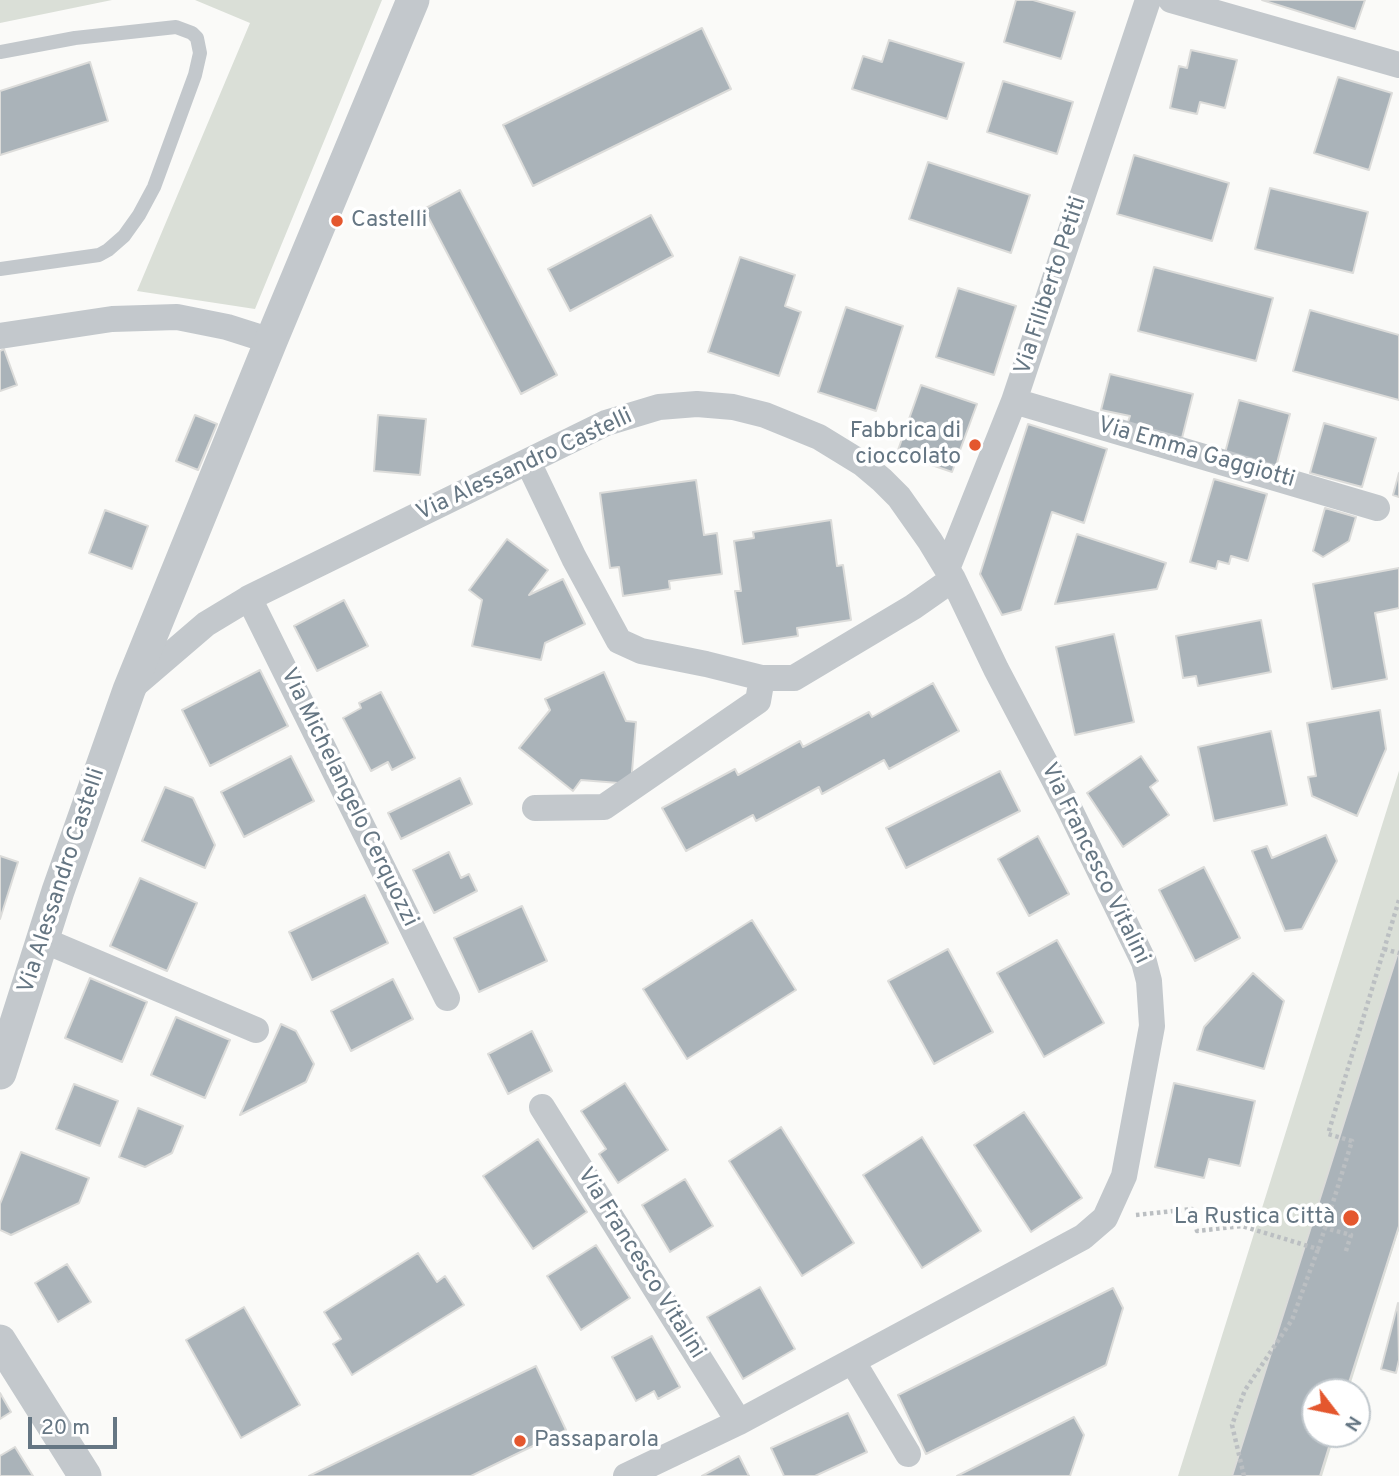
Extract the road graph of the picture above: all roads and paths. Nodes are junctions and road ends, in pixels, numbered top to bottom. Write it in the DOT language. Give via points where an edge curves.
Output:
graph roads {
  1 [pos="413,0"];
  2 [pos="1148,0"];
  3 [pos="1171,0"];
  4 [pos="0,52"];
  5 [pos="1399,65"];
  6 [pos="0,269"];
  7 [pos="0,336"];
  8 [pos="271,341"];
  9 [pos="1014,401"];
  10 [pos="528,462"];
  11 [pos="1377,508"];
  12 [pos="950,574"];
  13 [pos="249,598"];
  14 [pos="762,678"];
  15 [pos="129,690"];
  16 [pos="535,808"];
  17 [pos="1399,900"];
  18 [pos="43,940"];
  19 [pos="1384,949"];
  20 [pos="1399,953"];
  21 [pos="447,998"];
  22 [pos="256,1030"];
  23 [pos="0,1073"];
  24 [pos="542,1107"];
  25 [pos="1132,1215"];
  26 [pos="1325,1228"];
  27 [pos="1318,1249"];
  28 [pos="1345,1254"];
  29 [pos="0,1341"];
  30 [pos="853,1362"];
  31 [pos="739,1422"];
  32 [pos="908,1454"];
  33 [pos="85,1476"];
  34 [pos="626,1476"];
  35 [pos="1244,1476"];
  1 -- 8 [label="street, Via Alessandro Castelli"];
  2 -- 9 [label="street, Via Filiberto Petiti"];
  3 -- 5 [label="street"];
  4 -- 6 [label="lane" via="176,27 197,38 200,52 154,187 124,236 99,255"];
  7 -- 8 [label="street" via="102,320 177,317"];
  8 -- 15 [label="street, Via Alessandro Castelli"];
  9 -- 11 [label="street, Via Emma Gaggiotti"];
  9 -- 12 [label="street, Via Filiberto Petiti"];
  10 -- 12 [label="street, Via Alessandro Castelli" via="606,423 659,407 697,404 765,415 819,437 883,480"];
  10 -- 13 [label="street, Via Alessandro Castelli"];
  10 -- 14 [label="street" via="619,641 641,651"];
  12 -- 14 [label="street" via="913,607 794,678"];
  12 -- 30 [label="street, Via Francesco Vitalini" via="1144,962 1152,1026 1124,1176 1100,1223 1083,1237"];
  13 -- 15 [label="street, Via Alessandro Castelli" via="206,624"];
  13 -- 21 [label="street, Via Michelangelo Cerquozzi"];
  14 -- 16 [label="street" via="758,701 604,807"];
  15 -- 18 [label="street, Via Alessandro Castelli"];
  17 -- 19 [label="path"];
  18 -- 22 [label="street"];
  18 -- 23 [label="street, Via Alessandro Castelli"];
  19 -- 20 [label="path"];
  19 -- 26 [label="path" via="1328,1134 1352,1142"];
  24 -- 31 [label="street, Via Francesco Vitalini"];
  25 -- 27 [label="path" via="1192,1209 1197,1231 1242,1226"];
  26 -- 27 [label="path"];
  26 -- 28 [label="path" via="1351,1235"];
  27 -- 35 [label="path" via="1292,1320 1245,1390 1232,1425"];
  29 -- 33 [label="street"];
  30 -- 31 [label="street, Via Francesco Vitalini"];
  30 -- 32 [label="street"];
  31 -- 34 [label="street, Via Francesco Vitalini"];
}
